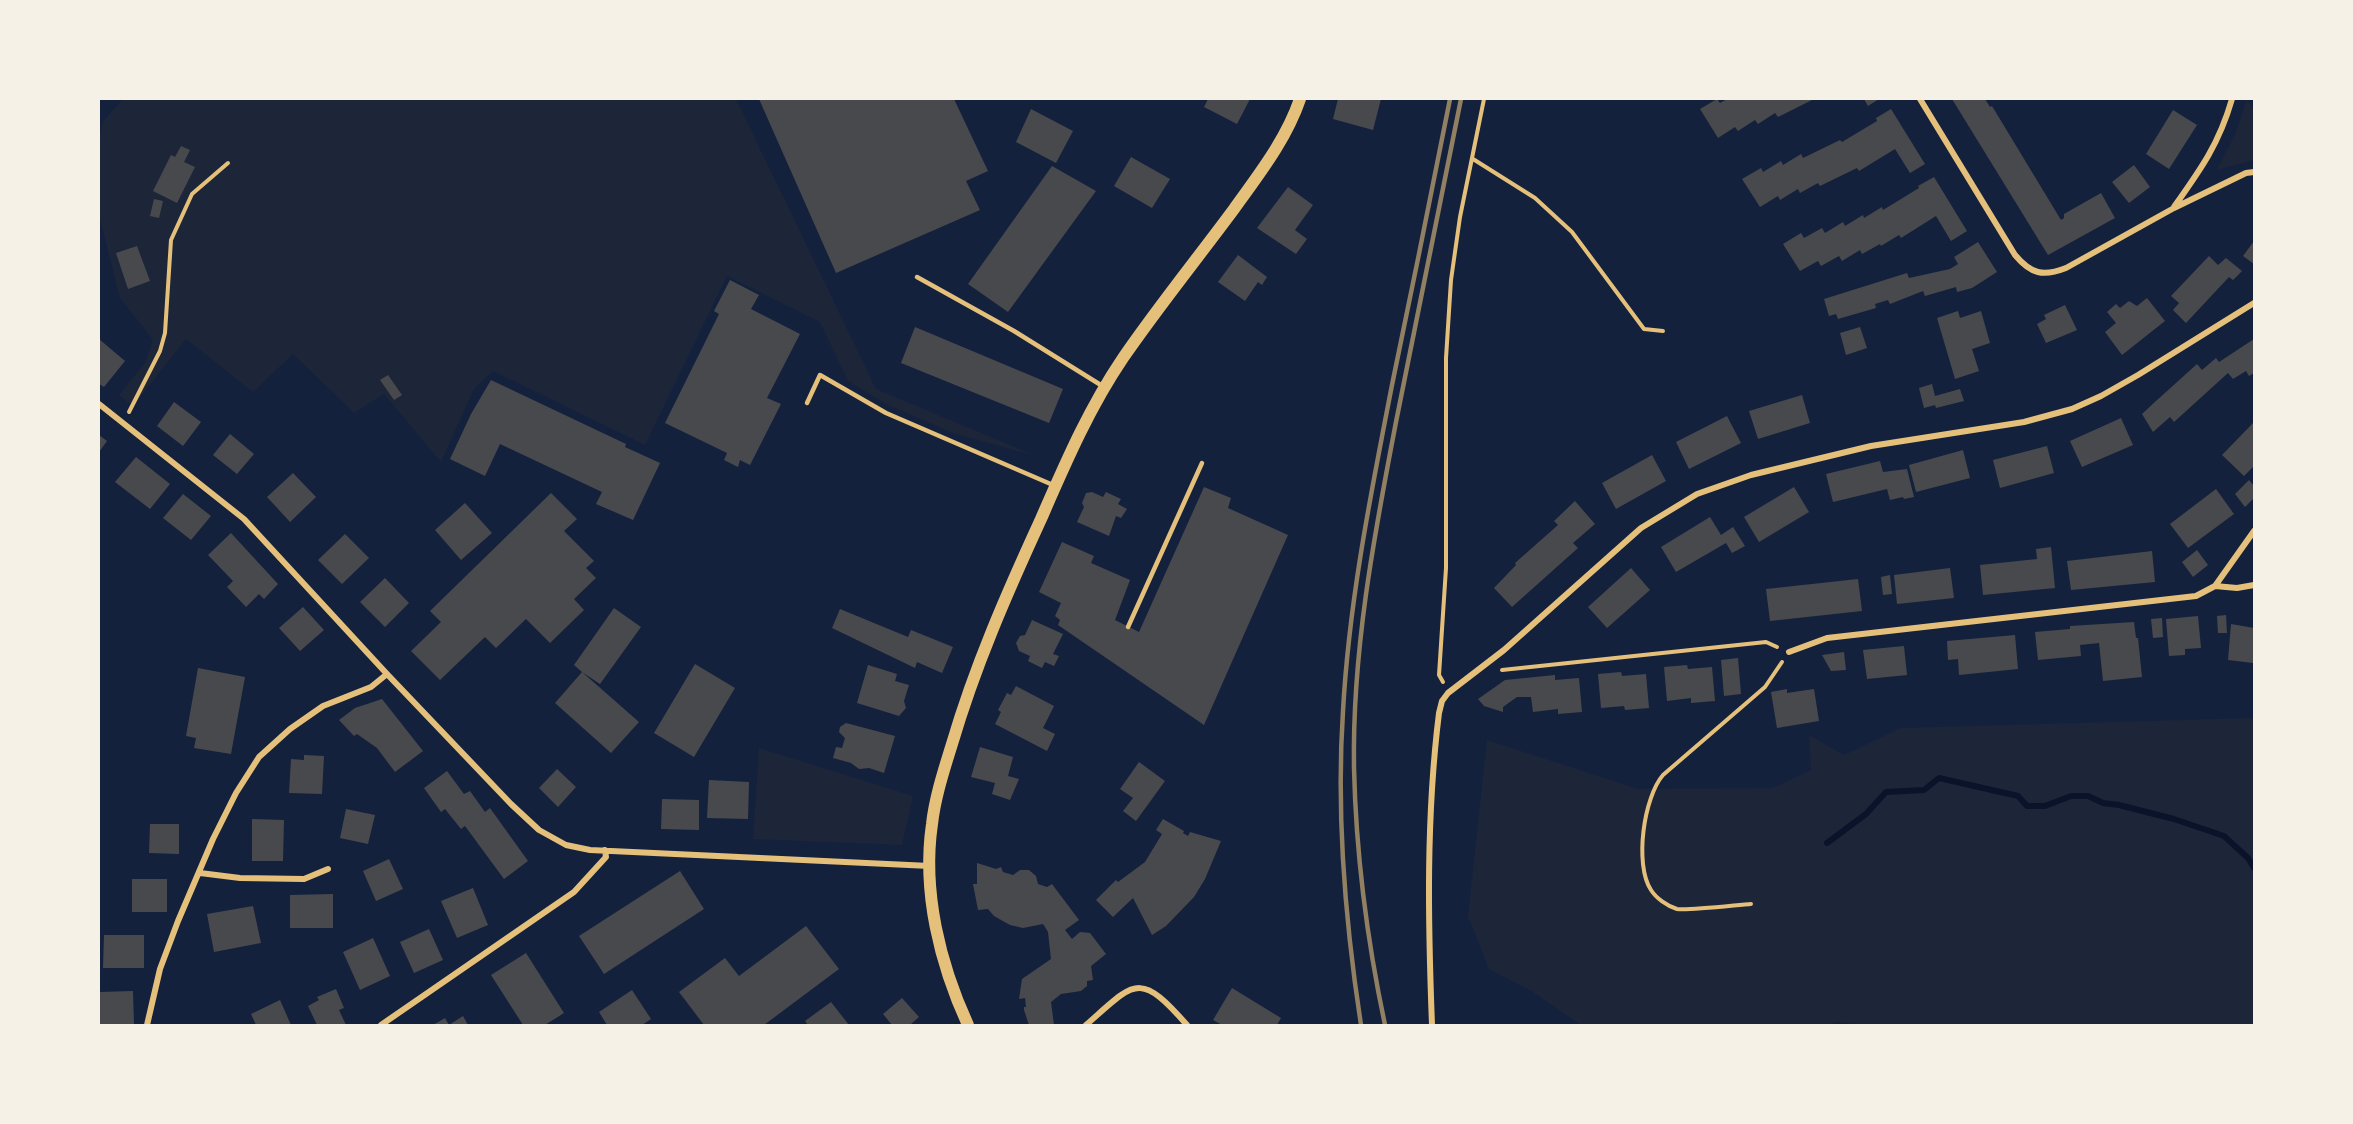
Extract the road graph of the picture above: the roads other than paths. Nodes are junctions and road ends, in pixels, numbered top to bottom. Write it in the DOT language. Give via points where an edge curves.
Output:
graph roads {
  1 [pos="1300,99"];
  2 [pos="1920,99"];
  3 [pos="2232,99"];
  4 [pos="2254,172"];
  5 [pos="2174,208"];
  6 [pos="917,277"];
  7 [pos="2254,303"];
  8 [pos="1104,387"];
  9 [pos="807,403"];
  10 [pos="99,404"];
  11 [pos="1202,463"];
  12 [pos="1056,486"];
  13 [pos="2254,531"];
  14 [pos="2254,585"];
  15 [pos="2215,586"];
  16 [pos="1128,627"];
  17 [pos="1789,652"];
  18 [pos="387,674"];
  19 [pos="605,850"];
  20 [pos="930,866"];
  21 [pos="328,869"];
  22 [pos="200,873"];
  23 [pos="147,1025"];
  24 [pos="381,1025"];
  25 [pos="968,1025"];
  26 [pos="1086,1025"];
  27 [pos="1187,1025"];
  28 [pos="1432,1025"];
  1 -- 8 [label="main road" via="1285,135 1266,165"];
  2 -- 5 [label="street" via="2015,255 2035,272 2051,274 2066,268"];
  3 -- 5 [label="street" via="2209,158"];
  4 -- 5 [label="street"];
  6 -- 8 [label="lane"];
  7 -- 28 [label="street" via="2138,375 2072,409 2024,422 1871,446 1751,475 1697,494 1641,528 1504,650 1448,693 1439,713 1432,798 1427,914"];
  8 -- 12 [label="main road"];
  9 -- 12 [label="lane" via="820,375 886,413"];
  10 -- 18 [label="street" via="244,519"];
  11 -- 16 [label="lane"];
  12 -- 20 [label="main road" via="990,632 966,697 932,825"];
  13 -- 15 [label="street"];
  14 -- 15 [label="street"];
  15 -- 17 [label="street" via="2196,596 1827,638"];
  18 -- 19 [label="street" via="539,830 566,845"];
  18 -- 22 [label="street" via="371,687 322,706 259,757 236,793"];
  19 -- 20 [label="street"];
  19 -- 24 [label="street" via="606,857 573,892"];
  20 -- 25 [label="main road" via="942,956"];
  21 -- 22 [label="street" via="304,879"];
  22 -- 23 [label="street" via="160,969"];
  26 -- 27 [label="street" via="1124,993 1145,987"];
}
